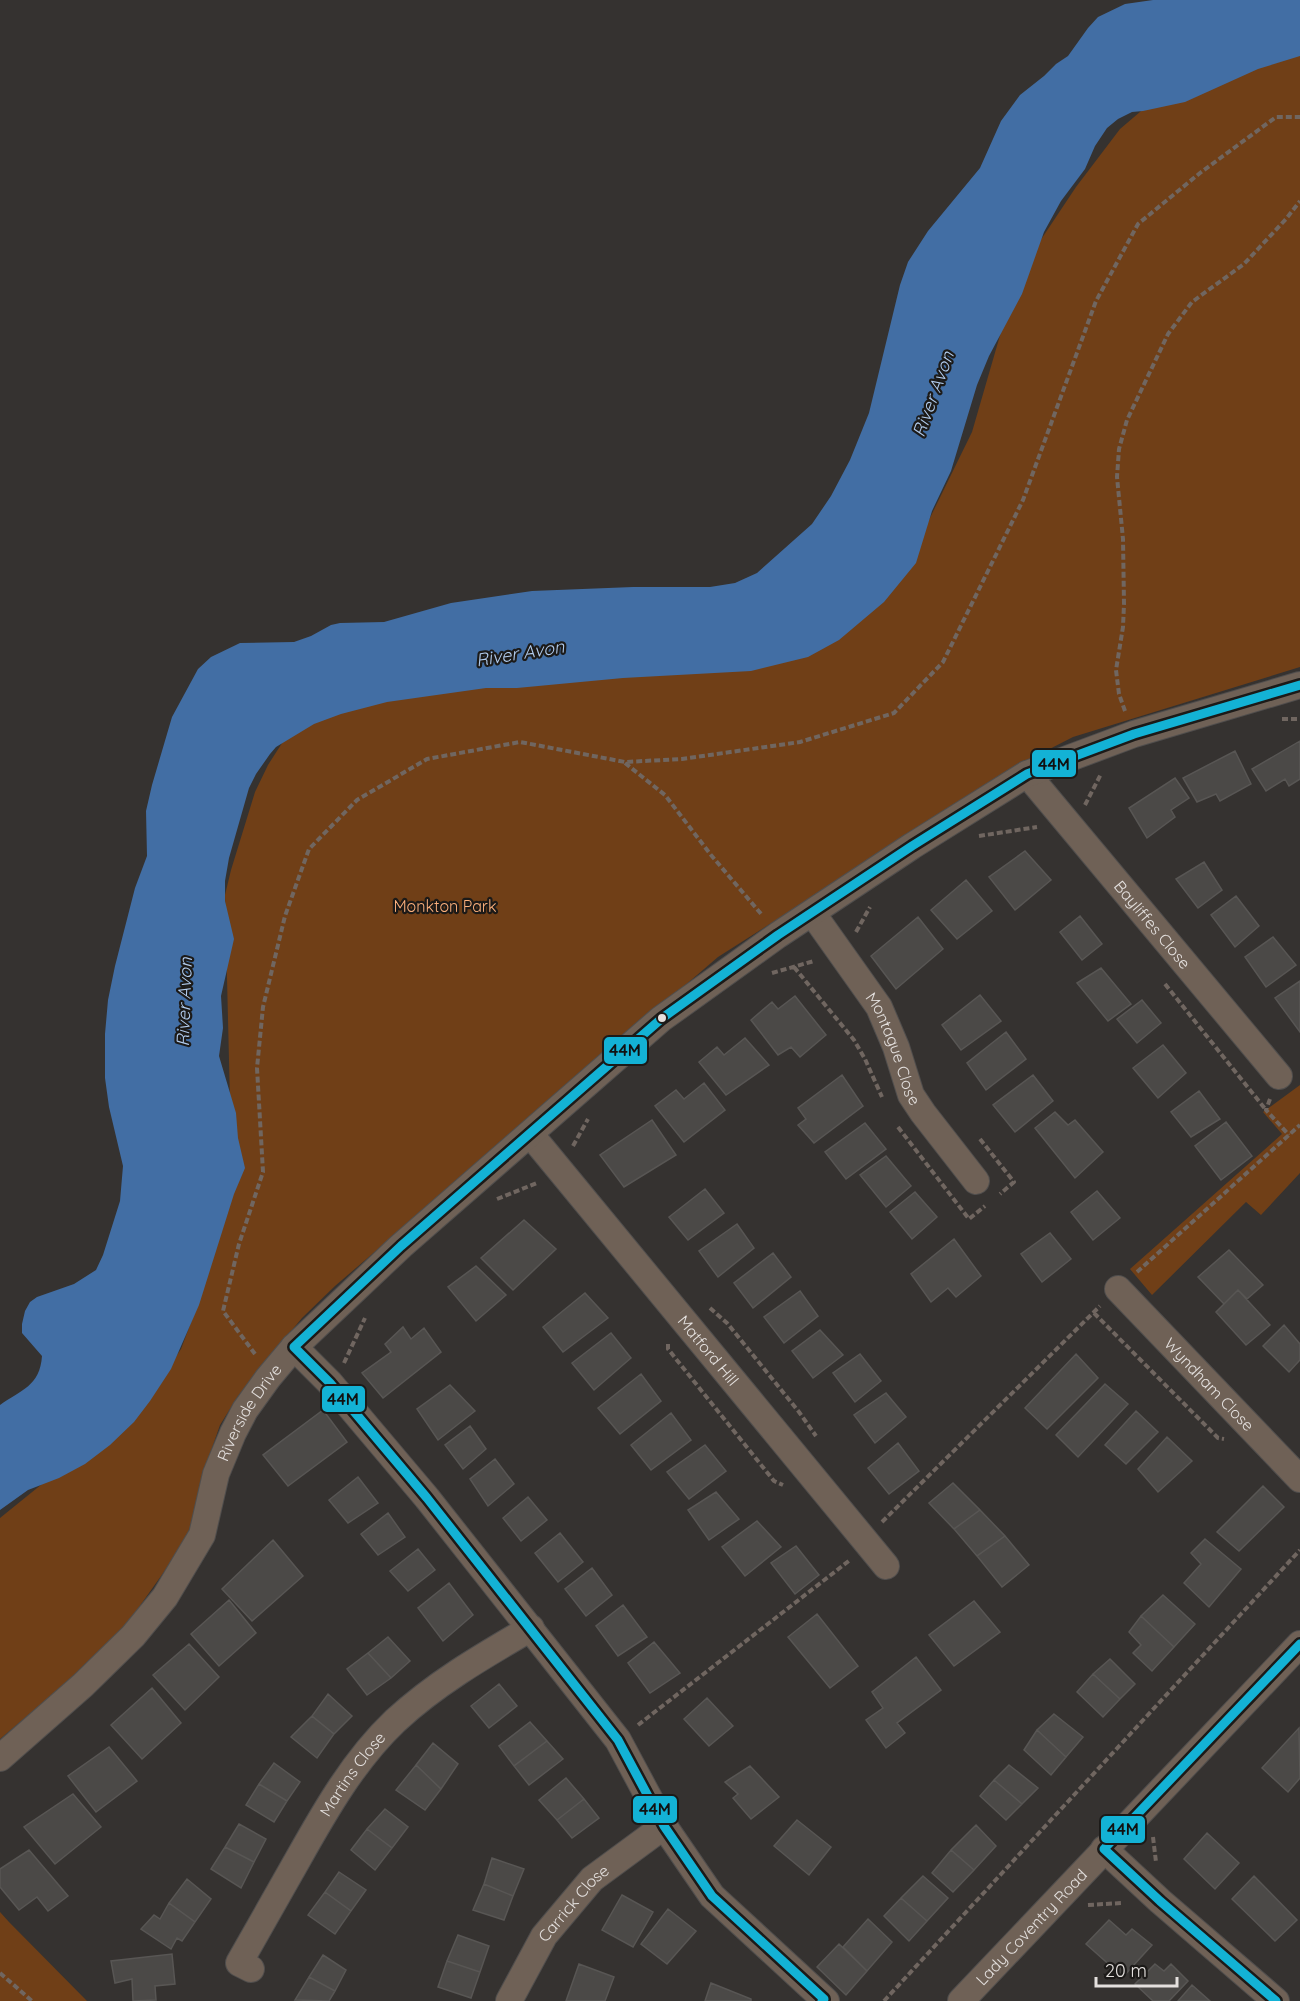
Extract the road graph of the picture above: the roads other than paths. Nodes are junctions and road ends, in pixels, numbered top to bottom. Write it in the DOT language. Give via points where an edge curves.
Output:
graph roads {
  1 [pos="1300,685"];
  2 [pos="1027,774"];
  3 [pos="813,914"];
  4 [pos="1279,1076"];
  5 [pos="531,1135"];
  6 [pos="976,1181"];
  7 [pos="1118,1289"];
  8 [pos="294,1347"];
  9 [pos="1300,1479"];
  10 [pos="886,1566"];
  11 [pos="531,1628"];
  12 [pos="1300,1644"];
  13 [pos="0,1758"];
  14 [pos="664,1826"];
  15 [pos="1104,1849"];
  16 [pos="239,1963"];
  17 [pos="824,2000"];
  18 [pos="509,2001"];
  19 [pos="961,2001"];
  20 [pos="1276,2001"];
  1 -- 2 [label="street, Riverside Drive" via="1134,735"];
  2 -- 3 [label="street, Riverside Drive"];
  2 -- 4 [label="street, Bayliffes Close"];
  3 -- 5 [label="street, Riverside Drive" via="661,1019"];
  3 -- 6 [label="street, Montague Close" via="879,1008 911,1095"];
  5 -- 8 [label="street, Riverside Drive" via="401,1246"];
  5 -- 10 [label="street, Matford Hill"];
  7 -- 9 [label="street, Wyndham Close"];
  8 -- 11 [label="street" via="330,1383 427,1498"];
  8 -- 13 [label="street, Riverside Drive" via="245,1410 233,1433 216,1474 202,1535 165,1597 133,1636 83,1685"];
  11 -- 14 [label="street" via="618,1740"];
  11 -- 16 [label="street, Martins Close" via="429,1692 375,1743 327,1808"];
  12 -- 15 [label="street, Lady Coventry Road"];
  14 -- 17 [label="street" via="712,1896"];
  14 -- 18 [label="street, Carrick Close" via="592,1879 544,1935"];
  15 -- 19 [label="street, Lady Coventry Road"];
  15 -- 20 [label="street"];
}
